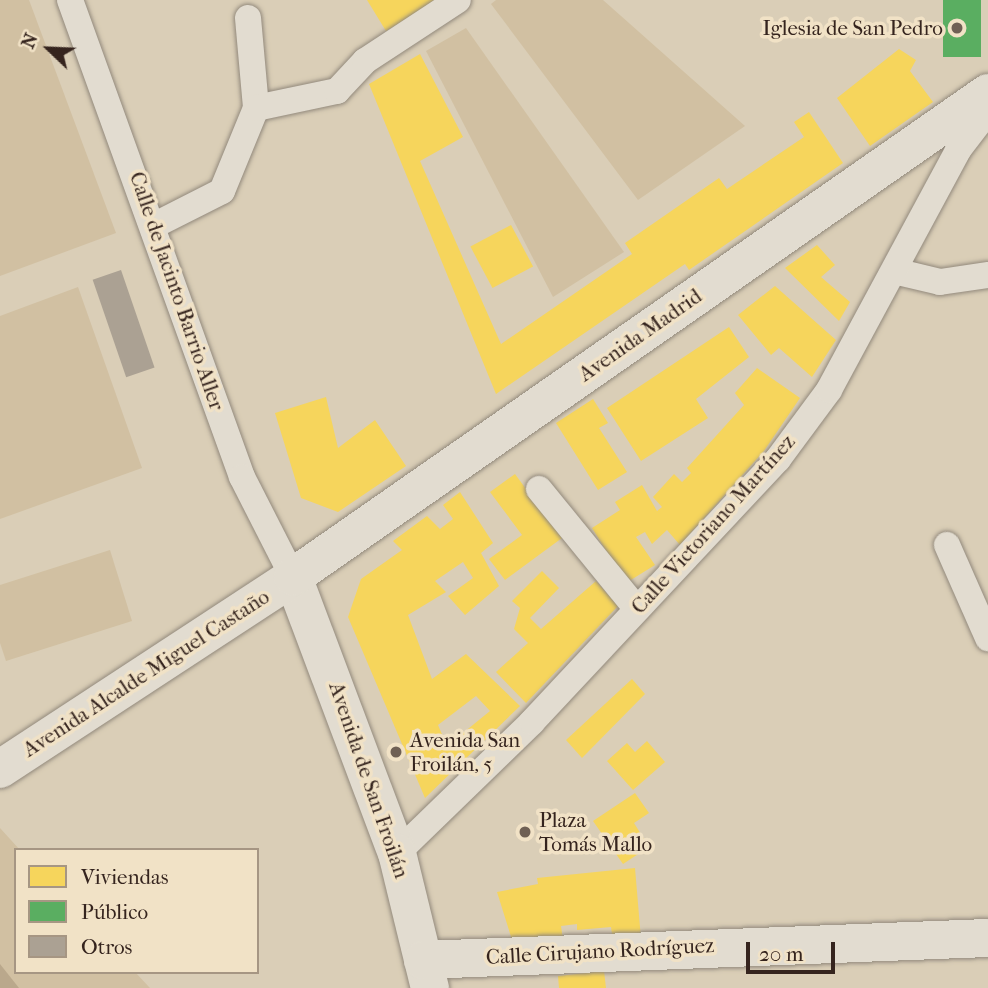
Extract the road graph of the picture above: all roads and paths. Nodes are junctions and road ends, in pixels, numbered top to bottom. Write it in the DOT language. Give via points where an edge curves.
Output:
graph roads {
  1 [pos="70,0"];
  2 [pos="458,0"];
  3 [pos="248,18"];
  4 [pos="988,93"];
  5 [pos="256,108"];
  6 [pos="988,111"];
  7 [pos="155,225"];
  8 [pos="894,271"];
  9 [pos="988,275"];
  10 [pos="539,489"];
  11 [pos="947,545"];
  12 [pos="293,577"];
  13 [pos="636,608"];
  14 [pos="988,638"];
  15 [pos="0,769"];
  16 [pos="397,853"];
  17 [pos="988,938"];
  18 [pos="426,974"];
  1 -- 7 [label="street, Calle de Jacinto Barrio Aller"];
  2 -- 5 [label="street" via="365,61 337,91"];
  3 -- 5 [label="street"];
  4 -- 12 [label="main road, Avenida Madrid"];
  5 -- 7 [label="street" via="222,191"];
  6 -- 8 [label="street, Calle Victoriano Martínez" via="958,150"];
  7 -- 12 [label="street, Calle de Jacinto Barrio Aller" via="242,477"];
  8 -- 9 [label="street" via="940,282"];
  8 -- 13 [label="street, Calle Victoriano Martínez" via="828,390 778,459"];
  10 -- 13 [label="street"];
  11 -- 14 [label="street"];
  12 -- 15 [label="main road, Avenida Alcalde Miguel Castaño"];
  12 -- 16 [label="main road, Avenida de San Froilán"];
  13 -- 16 [label="street, Calle Victoriano Martínez" via="532,722"];
  16 -- 18 [label="main road, Avenida de San Froilán"];
  17 -- 18 [label="main road, Calle Cirujano Rodríguez"];
}
